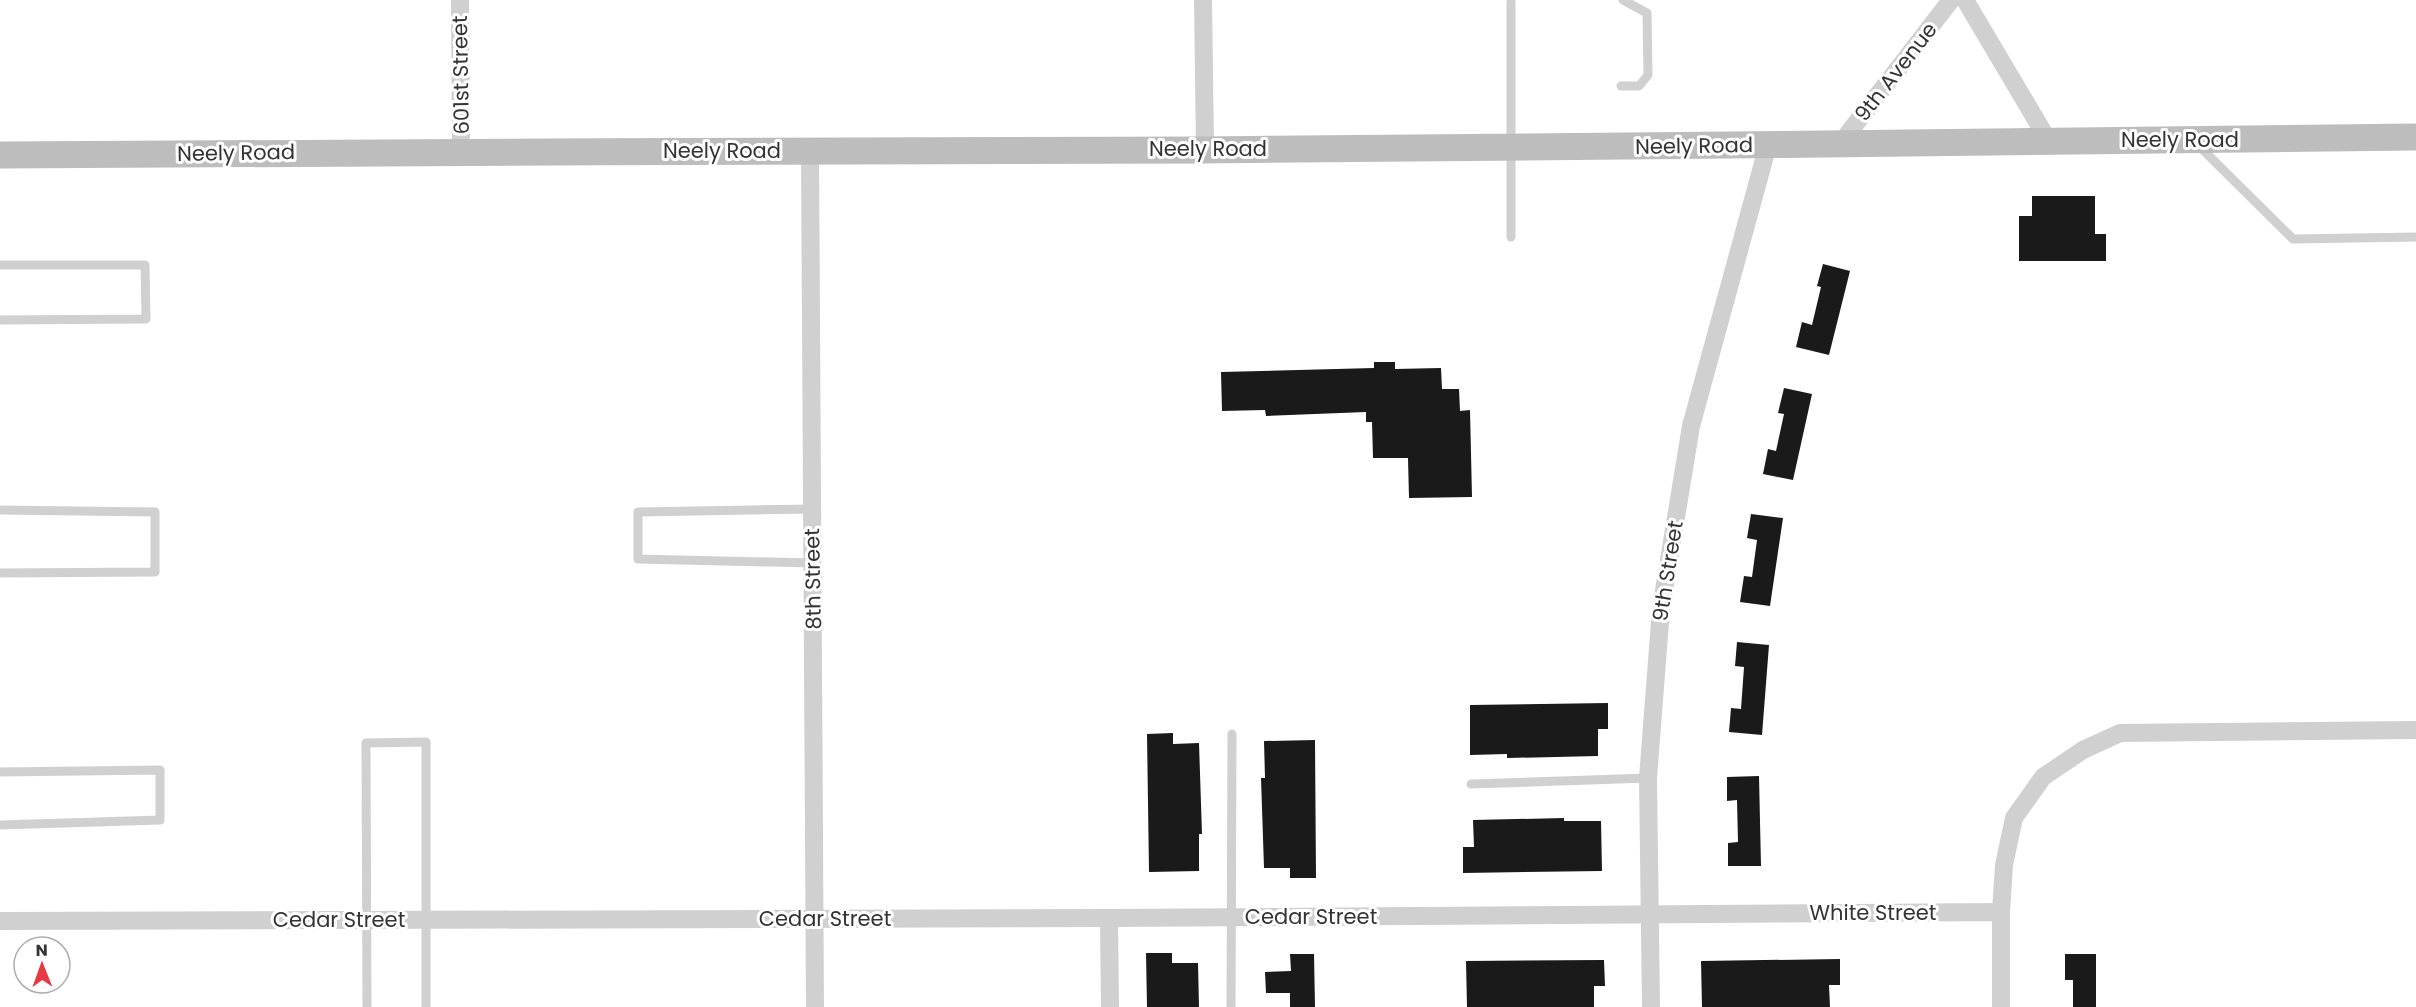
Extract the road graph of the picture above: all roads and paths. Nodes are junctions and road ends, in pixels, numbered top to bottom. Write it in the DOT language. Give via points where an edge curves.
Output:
graph roads {
  1 [pos="460,0"];
  2 [pos="1203,0"];
  3 [pos="1623,0"];
  4 [pos="1951,0"];
  5 [pos="1965,0"];
  6 [pos="1511,2"];
  7 [pos="1621,86"];
  8 [pos="2416,137"];
  9 [pos="2048,140"];
  10 [pos="2193,140"];
  11 [pos="1840,144"];
  12 [pos="1768,145"];
  13 [pos="1511,147"];
  14 [pos="1205,150"];
  15 [pos="461,151"];
  16 [pos="810,152"];
  17 [pos="0,155"];
  18 [pos="1511,237"];
  19 [pos="2416,237"];
  20 [pos="0,265"];
  21 [pos="0,320"];
  22 [pos="812,509"];
  23 [pos="0,510"];
  24 [pos="813,562"];
  25 [pos="0,573"];
  26 [pos="2416,730"];
  27 [pos="1232,735"];
  28 [pos="0,772"];
  29 [pos="1648,778"];
  30 [pos="1470,784"];
  31 [pos="0,825"];
  32 [pos="2001,912"];
  33 [pos="1650,914"];
  34 [pos="1233,917"];
  35 [pos="1109,918"];
  36 [pos="815,919"];
  37 [pos="426,920"];
  38 [pos="0,921"];
  39 [pos="367,921"];
  40 [pos="367,1007"];
  41 [pos="426,1007"];
  42 [pos="815,1007"];
  43 [pos="1110,1007"];
  44 [pos="1231,1007"];
  45 [pos="1651,1007"];
  46 [pos="2001,1007"];
  1 -- 15 [label="street, 601st Street"];
  2 -- 14 [label="street"];
  3 -- 7 [label="lane" via="1647,13 1648,75 1639,86"];
  4 -- 11 [label="street, 9th Avenue"];
  5 -- 9 [label="street"];
  6 -- 13 [label="lane"];
  8 -- 10 [label="street, Neely Road"];
  9 -- 10 [label="street, Neely Road"];
  9 -- 11 [label="street, Neely Road"];
  10 -- 19 [label="lane" via="2293,239"];
  11 -- 12 [label="street, Neely Road"];
  12 -- 13 [label="street, Neely Road"];
  12 -- 29 [label="street, 9th Street" via="1691,426 1661,609"];
  13 -- 14 [label="street, Neely Road"];
  13 -- 18 [label="lane"];
  14 -- 16 [label="street, Neely Road"];
  15 -- 16 [label="street, Neely Road"];
  15 -- 17 [label="street, Neely Road"];
  16 -- 22 [label="street, 8th Street"];
  20 -- 21 [label="lane" via="145,266 146,319"];
  22 -- 24 [label="street, 8th Street"];
  22 -- 24 [label="lane" via="638,512 638,559"];
  23 -- 25 [label="lane" via="155,512 155,572"];
  24 -- 36 [label="street, 8th Street"];
  26 -- 32 [label="street" via="2120,733 2083,750 2043,777 2013,818"];
  27 -- 34 [label="lane"];
  28 -- 31 [label="lane" via="160,770 160,820"];
  29 -- 30 [label="lane"];
  29 -- 33 [label="street, 9th Street"];
  32 -- 33 [label="street, White Street"];
  32 -- 46 [label="street"];
  33 -- 34 [label="street, Cedar Street"];
  33 -- 45 [label="street, 9th Street"];
  34 -- 35 [label="street, Cedar Street"];
  34 -- 44 [label="lane"];
  35 -- 36 [label="street, Cedar Street"];
  35 -- 43 [label="street"];
  36 -- 37 [label="street, Cedar Street"];
  36 -- 42 [label="street, 8th Street"];
  37 -- 39 [label="street, Cedar Street"];
  37 -- 39 [label="lane" via="426,742 366,742"];
  37 -- 41 [label="lane"];
  38 -- 39 [label="street, Cedar Street"];
  39 -- 40 [label="lane"];
}
